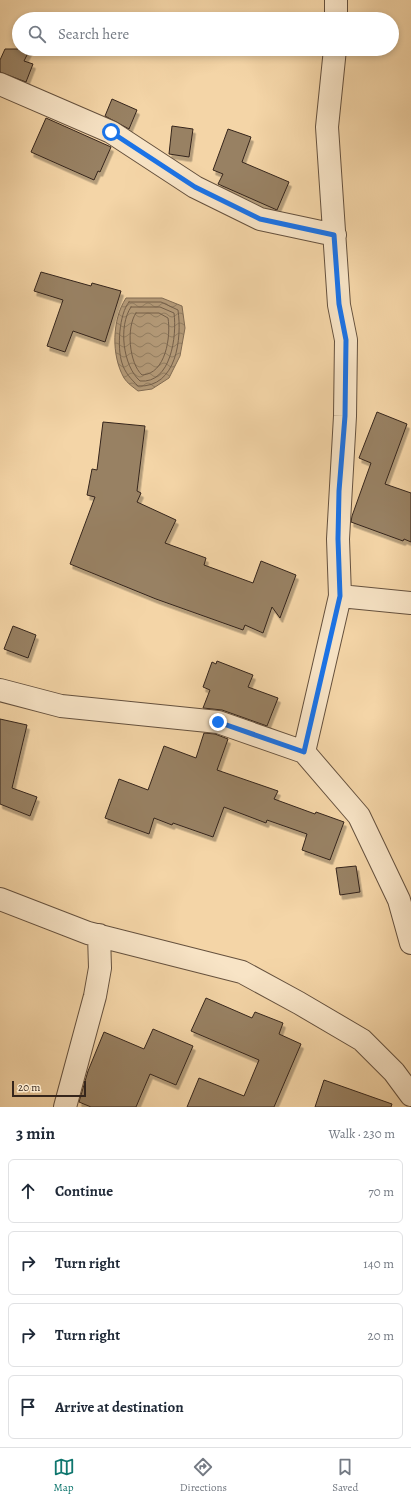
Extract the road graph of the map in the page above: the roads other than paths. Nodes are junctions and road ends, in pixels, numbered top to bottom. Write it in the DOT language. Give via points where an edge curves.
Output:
graph roads {
  1 [pos="336,0"];
  2 [pos="336,12"];
  3 [pos="334,56"];
  4 [pos="0,84"];
  5 [pos="334,235"];
  6 [pos="340,596"];
  7 [pos="411,603"];
  8 [pos="0,690"];
  9 [pos="304,752"];
  10 [pos="0,899"];
  11 [pos="99,936"];
  12 [pos="411,943"];
  13 [pos="411,1095"];
  14 [pos="65,1107"];
  1 -- 2 [label="street"];
  3 -- 5 [label="street" via="327,127"];
  4 -- 5 [label="street" via="111,132 195,187 260,219"];
  5 -- 6 [label="street" via="339,304 346,340 345,416 339,491"];
  6 -- 7 [label="street"];
  6 -- 9 [label="street"];
  8 -- 9 [label="street" via="61,706 218,722"];
  9 -- 12 [label="street" via="359,816 400,900"];
  10 -- 11 [label="street"];
  11 -- 13 [label="street" via="242,972 299,1002 362,1040 394,1072"];
  11 -- 14 [label="street" via="100,968 95,996"];
}
